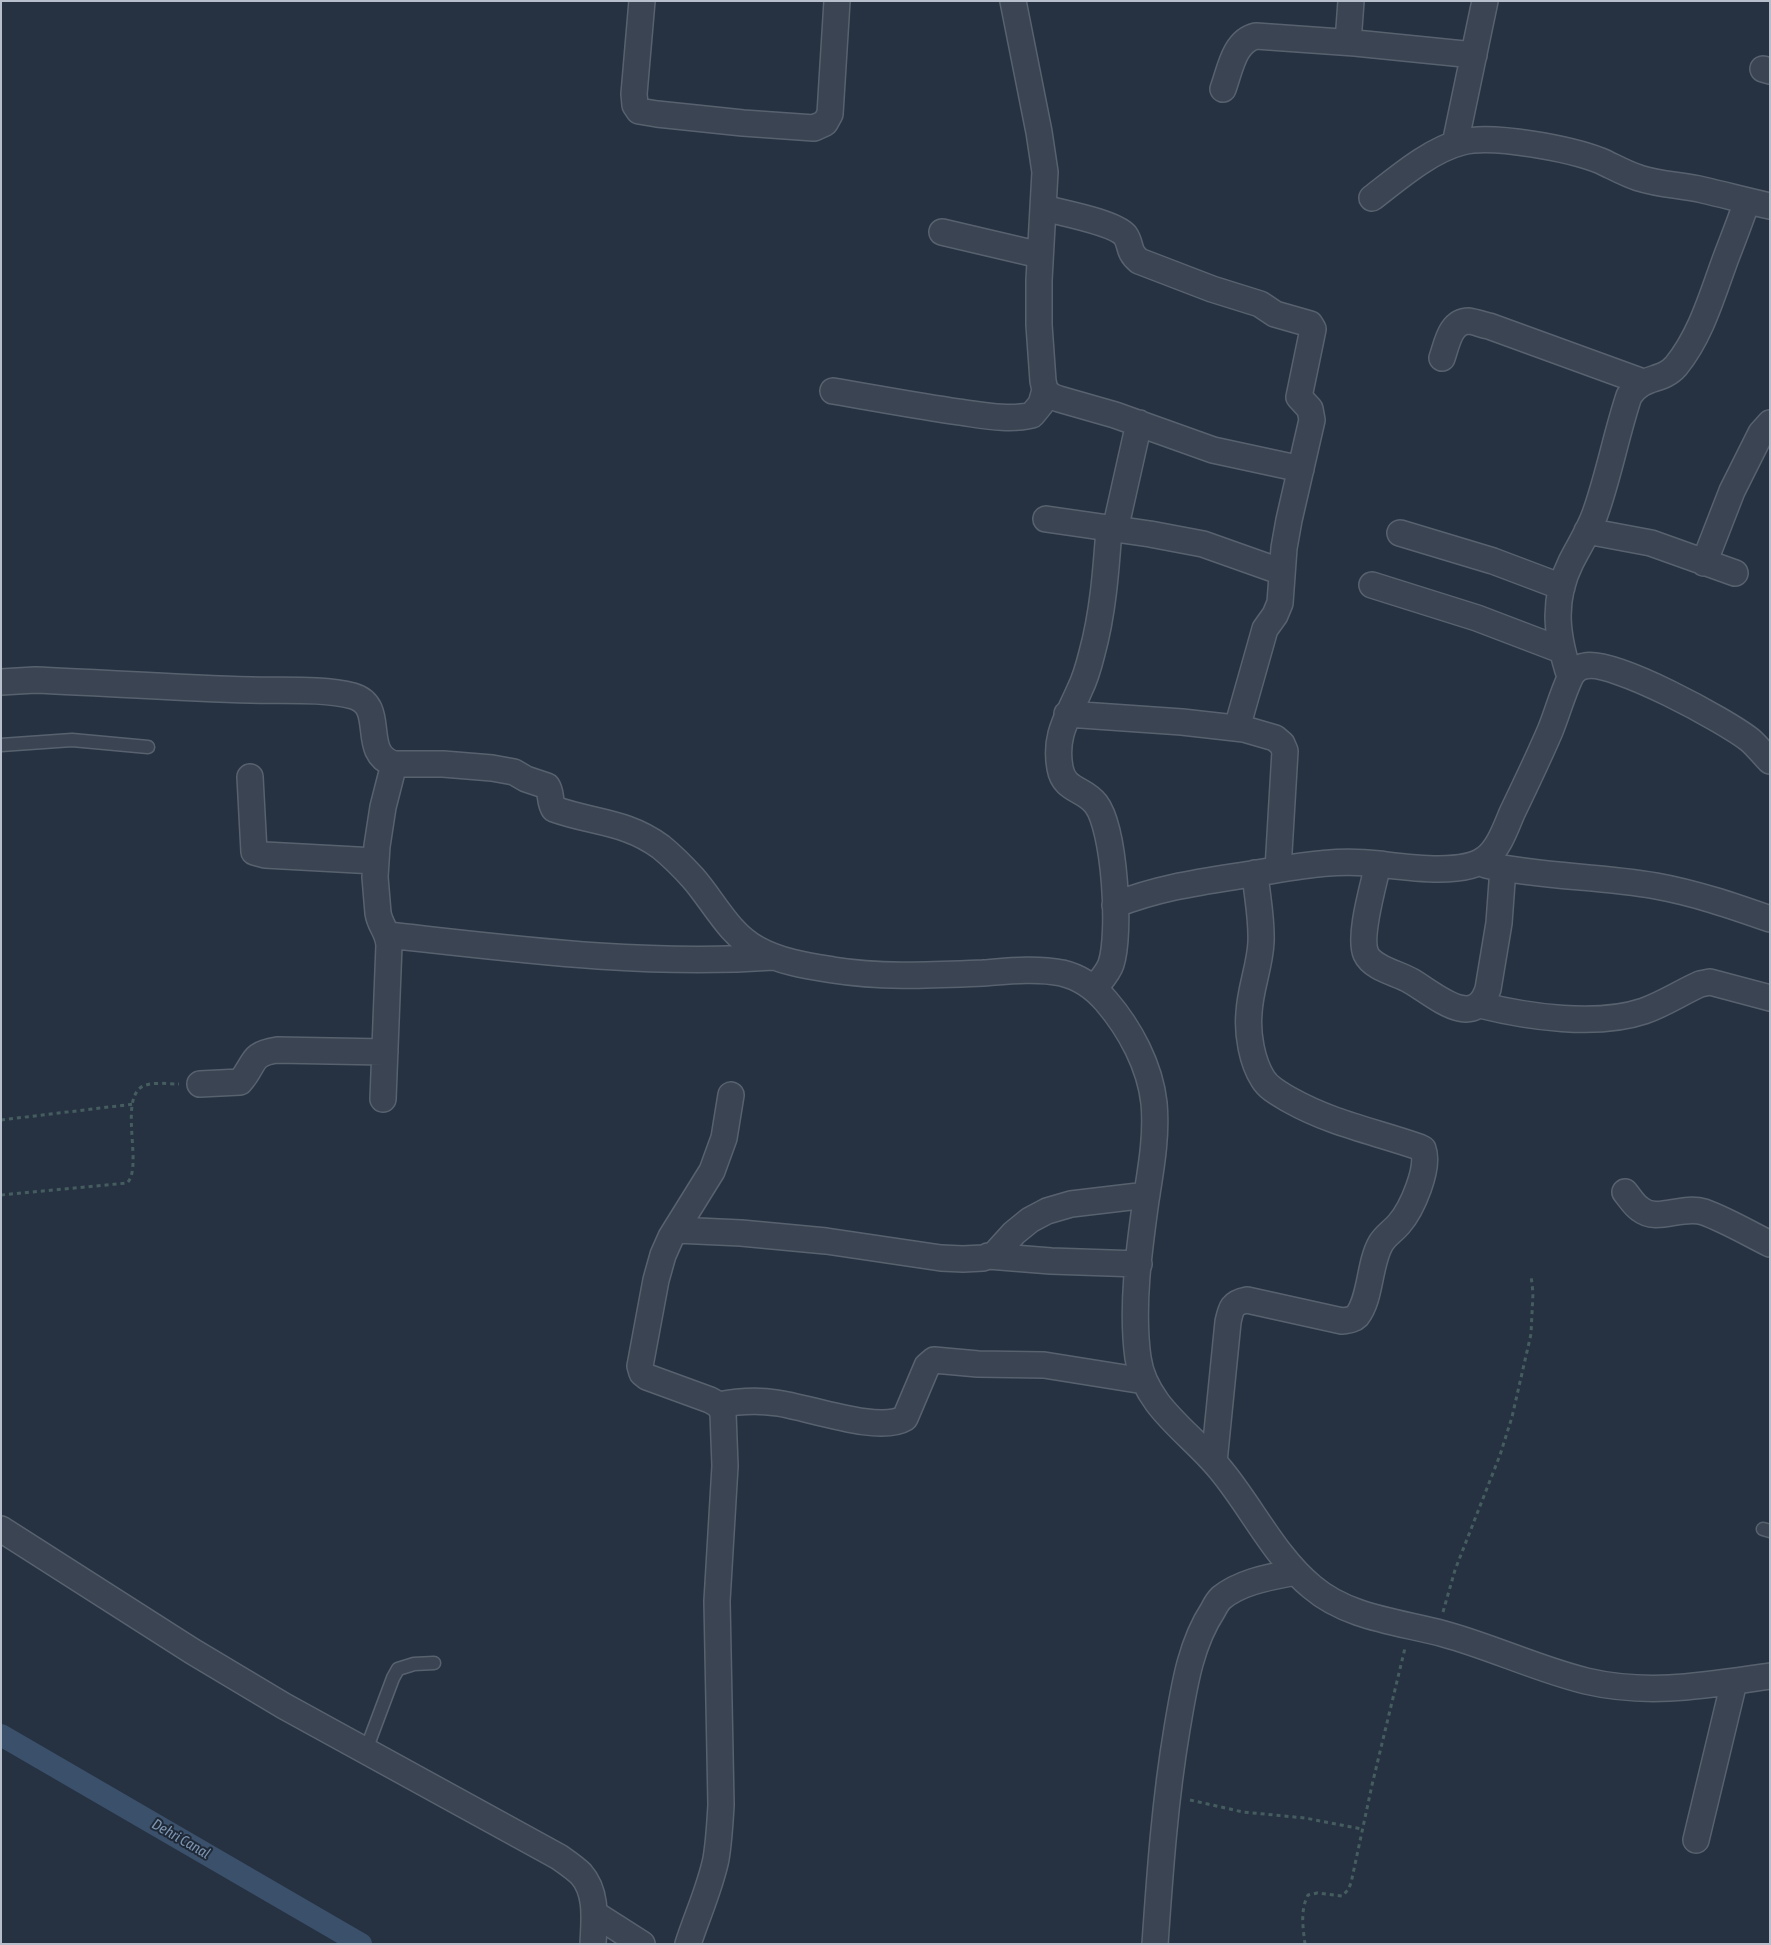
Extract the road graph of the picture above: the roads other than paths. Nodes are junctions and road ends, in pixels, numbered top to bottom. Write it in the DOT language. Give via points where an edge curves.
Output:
graph roads {
  1 [pos="642,1"];
  2 [pos="837,1"];
  3 [pos="1013,1"];
  4 [pos="1351,1"];
  5 [pos="1485,1"];
  6 [pos="1348,42"];
  7 [pos="1474,55"];
  8 [pos="1223,89"];
  9 [pos="1455,144"];
  10 [pos="1372,198"];
  11 [pos="1758,203"];
  12 [pos="1044,208"];
  13 [pos="942,232"];
  14 [pos="1040,255"];
  15 [pos="1442,358"];
  16 [pos="1642,382"];
  17 [pos="1046,390"];
  18 [pos="833,391"];
  19 [pos="1139,423"];
  20 [pos="1770,423"];
  21 [pos="1301,469"];
  22 [pos="1046,519"];
  23 [pos="1112,529"];
  24 [pos="1587,531"];
  25 [pos="1400,533"];
  26 [pos="1704,563"];
  27 [pos="1282,572"];
  28 [pos="1735,574"];
  29 [pos="1372,585"];
  30 [pos="1562,587"];
  31 [pos="1561,650"];
  32 [pos="1570,677"];
  33 [pos="1,682"];
  34 [pos="1067,714"];
  35 [pos="1236,728"];
  36 [pos="1,745"];
  37 [pos="148,747"];
  38 [pos="1770,761"];
  39 [pos="394,764"];
  40 [pos="250,777"];
  41 [pos="375,861"];
  42 [pos="1478,863"];
  43 [pos="1378,864"];
  44 [pos="1503,868"];
  45 [pos="1266,871"];
  46 [pos="1115,905"];
  47 [pos="1770,919"];
  48 [pos="388,934"];
  49 [pos="773,957"];
  50 [pos="1094,989"];
  51 [pos="1770,998"];
  52 [pos="1480,1005"];
  53 [pos="385,1052"];
  54 [pos="200,1084"];
  55 [pos="731,1095"];
  56 [pos="383,1099"];
  57 [pos="1625,1192"];
  58 [pos="1147,1195"];
  59 [pos="676,1230"];
  60 [pos="1770,1244"];
  61 [pos="988,1256"];
  62 [pos="1139,1264"];
  63 [pos="1144,1380"];
  64 [pos="719,1405"];
  65 [pos="1214,1462"];
  66 [pos="1,1529"];
  67 [pos="1296,1572"];
  68 [pos="434,1663"];
  69 [pos="1770,1676"];
  70 [pos="1734,1682"];
  71 [pos="366,1750"];
  72 [pos="1696,1840"];
  73 [pos="595,1914"];
  74 [pos="593,1944"];
  75 [pos="642,1944"];
  76 [pos="688,1944"];
  77 [pos="1155,1944"];
  1 -- 2 [label="street" via="634,94 639,111 814,128 825,123 830,114"];
  3 -- 12 [label="street" via="1045,172"];
  4 -- 6 [label="street"];
  5 -- 7 [label="street"];
  6 -- 7 [label="street"];
  6 -- 8 [label="street" via="1249,38 1238,49"];
  7 -- 9 [label="street"];
  9 -- 10 [label="street" via="1429,157"];
  9 -- 11 [label="street" via="1479,140 1543,147 1600,161 1640,179"];
  11 -- 16 [label="street" via="1719,279 1694,338 1675,367 1666,374"];
  12 -- 14 [label="street"];
  12 -- 21 [label="street" via="1119,231 1126,236 1133,257 1139,261 1260,304 1274,314 1310,324 1313,329 1300,397 1310,409 1312,420"];
  13 -- 14 [label="street"];
  14 -- 17 [label="street" via="1040,352"];
  15 -- 16 [label="street" via="1456,325 1469,321"];
  16 -- 24 [label="street" via="1629,396 1595,514"];
  17 -- 18 [label="street" via="1032,415 1014,417 986,416"];
  17 -- 19 [label="street" via="1059,400"];
  19 -- 21 [label="street" via="1213,450"];
  19 -- 23 [label="street"];
  20 -- 26 [label="street" via="1761,433 1732,491"];
  21 -- 27 [label="street" via="1289,520"];
  22 -- 23 [label="street"];
  23 -- 27 [label="street" via="1203,544"];
  23 -- 34 [label="street" via="1093,651 1080,690"];
  24 -- 26 [label="street" via="1651,544"];
  24 -- 30 [label="street"];
  25 -- 30 [label="street" via="1484,558"];
  26 -- 28 [label="street"];
  27 -- 35 [label="street" via="1280,603 1265,629"];
  29 -- 31 [label="street" via="1477,618"];
  30 -- 31 [label="street" via="1557,622"];
  31 -- 32 [label="street"];
  32 -- 38 [label="street" via="1576,669 1586,665 1627,676 1727,724"];
  32 -- 42 [label="street" via="1549,734 1505,829 1487,858"];
  33 -- 39 [label="street" via="35,680 352,696 368,706 380,756"];
  34 -- 35 [label="street"];
  34 -- 46 [label="street" via="1059,745 1060,768 1069,786 1089,797 1104,816 1110,843"];
  35 -- 45 [label="street" via="1275,738 1285,751"];
  36 -- 37 [label="lane" via="72,740"];
  39 -- 41 [label="street" via="383,806"];
  39 -- 49 [label="street" via="492,768 514,772 547,786 554,809 628,828 666,851 694,879 740,938"];
  40 -- 41 [label="street" via="254,852"];
  41 -- 48 [label="street" via="379,920"];
  42 -- 43 [label="street" via="1435,868"];
  42 -- 44 [label="street"];
  43 -- 45 [label="street" via="1327,862"];
  43 -- 52 [label="street" via="1364,935 1366,954 1373,962 1452,1005 1472,1008"];
  44 -- 47 [label="street" via="1655,886 1713,900"];
  44 -- 52 [label="street" via="1490,981"];
  45 -- 46 [label="street" via="1160,889"];
  45 -- 65 [label="street" via="1260,958 1248,1015 1250,1040 1263,1081 1272,1090 1330,1120 1419,1146 1425,1161 1409,1209 1381,1243 1356,1316 1342,1320 1247,1300 1237,1302 1231,1310"];
  46 -- 50 [label="street" via="1111,965"];
  48 -- 49 [label="street" via="531,950 681,960"];
  48 -- 53 [label="street"];
  49 -- 50 [label="street" via="836,971 897,976 1043,971 1080,979"];
  50 -- 58 [label="street" via="1128,1034 1148,1076 1154,1100 1155,1125"];
  51 -- 52 [label="street" via="1710,982 1646,1010 1616,1017 1523,1015"];
  53 -- 54 [label="street" via="264,1052 255,1058 240,1082"];
  53 -- 56 [label="street"];
  55 -- 59 [label="street" via="724,1138 712,1171"];
  57 -- 60 [label="street" via="1649,1214 1678,1210 1703,1212"];
  58 -- 61 [label="street" via="1071,1204 1046,1211 1014,1233 995,1254"];
  58 -- 62 [label="street"];
  59 -- 61 [label="street" via="826,1241 941,1258"];
  59 -- 64 [label="street" via="663,1255 656,1280 640,1366 647,1377"];
  61 -- 62 [label="street"];
  62 -- 63 [label="street" via="1136,1328"];
  63 -- 64 [label="street" via="1044,1365 934,1360 927,1366 905,1418 898,1422 869,1422 758,1401"];
  63 -- 65 [label="street" via="1161,1408"];
  64 -- 76 [label="street" via="725,1425 716,1601 721,1805 716,1858"];
  65 -- 67 [label="street"];
  66 -- 71 [label="street" via="192,1651"];
  67 -- 70 [label="street" via="1336,1603 1373,1617 1484,1646 1590,1682 1652,1688"];
  67 -- 77 [label="street" via="1239,1587 1220,1598 1204,1624 1183,1693 1168,1796"];
  68 -- 71 [label="lane" via="398,1669"];
  69 -- 70 [label="street"];
  70 -- 72 [label="street"];
  71 -- 73 [label="street" via="559,1857 581,1874 591,1891"];
  73 -- 74 [label="street"];
  73 -- 75 [label="street"];
}
